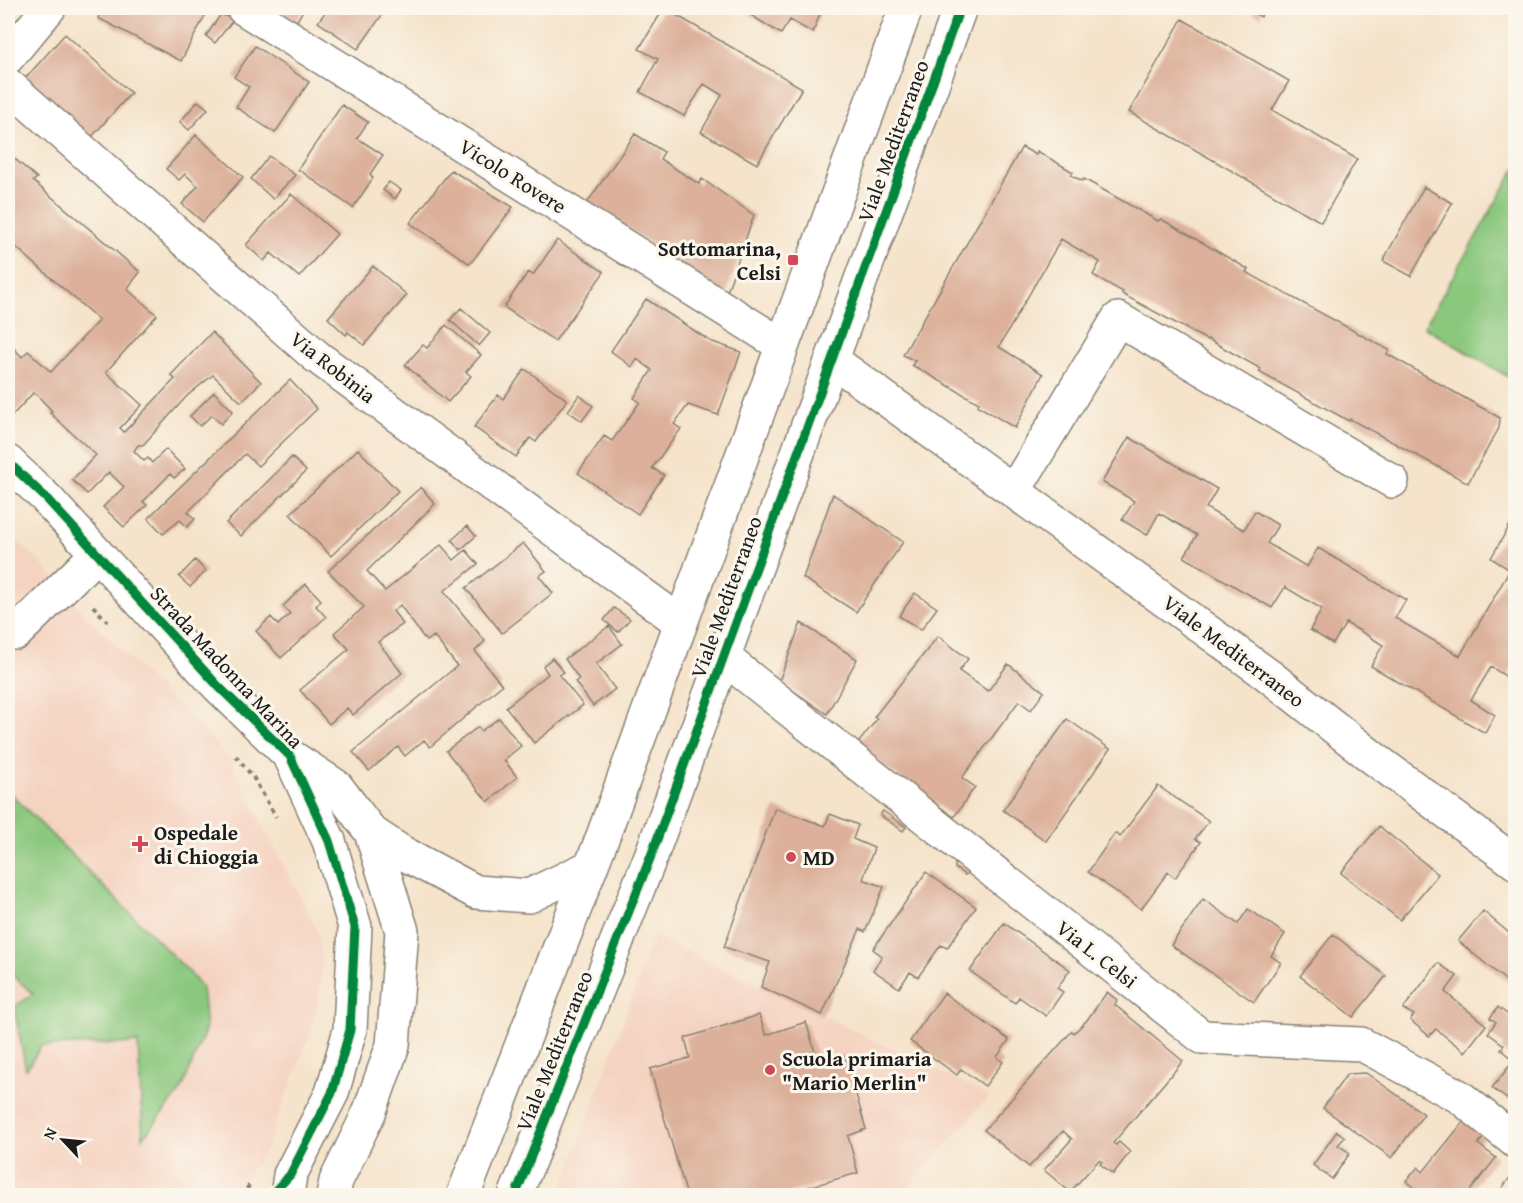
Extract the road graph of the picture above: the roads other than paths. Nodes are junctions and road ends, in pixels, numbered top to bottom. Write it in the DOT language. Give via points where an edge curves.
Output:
graph roads {
  1 [pos="49,8"];
  2 [pos="243,8"];
  3 [pos="906,8"];
  4 [pos="960,8"];
  5 [pos="8,57"];
  6 [pos="8,85"];
  7 [pos="782,345"];
  8 [pos="832,360"];
  9 [pos="8,462"];
  10 [pos="1392,481"];
  11 [pos="1014,490"];
  12 [pos="98,554"];
  13 [pos="680,622"];
  14 [pos="16,633"];
  15 [pos="723,657"];
  16 [pos="290,756"];
  17 [pos="371,832"];
  18 [pos="1515,863"];
  19 [pos="590,867"];
  20 [pos="1515,1142"];
  21 [pos="276,1186"];
  22 [pos="333,1196"];
  23 [pos="463,1196"];
  24 [pos="515,1196"];
  1 -- 5 [label="street"];
  2 -- 7 [label="street, Vicolo Rovere"];
  3 -- 7 [label="street, Viale Mediterraneo"];
  4 -- 8 [label="street, Viale Mediterraneo"];
  6 -- 13 [label="street, Via Robinia" via="317,357"];
  7 -- 13 [label="street, Viale Mediterraneo"];
  8 -- 11 [label="street, Viale Mediterraneo"];
  8 -- 15 [label="street, Viale Mediterraneo"];
  9 -- 12 [label="street, Strada Madonna Marina"];
  10 -- 11 [label="street" via="1118,319"];
  11 -- 18 [label="street, Viale Mediterraneo" via="1268,675"];
  12 -- 14 [label="street"];
  12 -- 16 [label="street, Strada Madonna Marina" via="219,687"];
  13 -- 19 [label="street, Viale Mediterraneo"];
  15 -- 20 [label="street, Via L. Celsi" via="1202,1038 1361,1044 1460,1097"];
  15 -- 24 [label="street, Viale Mediterraneo" via="651,856"];
  16 -- 17 [label="street, Strada Madonna Marina" via="336,786"];
  16 -- 21 [label="street, Strada Madonna Marina" via="329,841 355,927 350,1030 332,1093"];
  17 -- 19 [label="street, Strada Madonna Marina" via="476,892 529,896"];
  17 -- 22 [label="street, Strada Madonna Marina" via="402,931 393,1045"];
  19 -- 23 [label="street, Viale Mediterraneo"];
}
